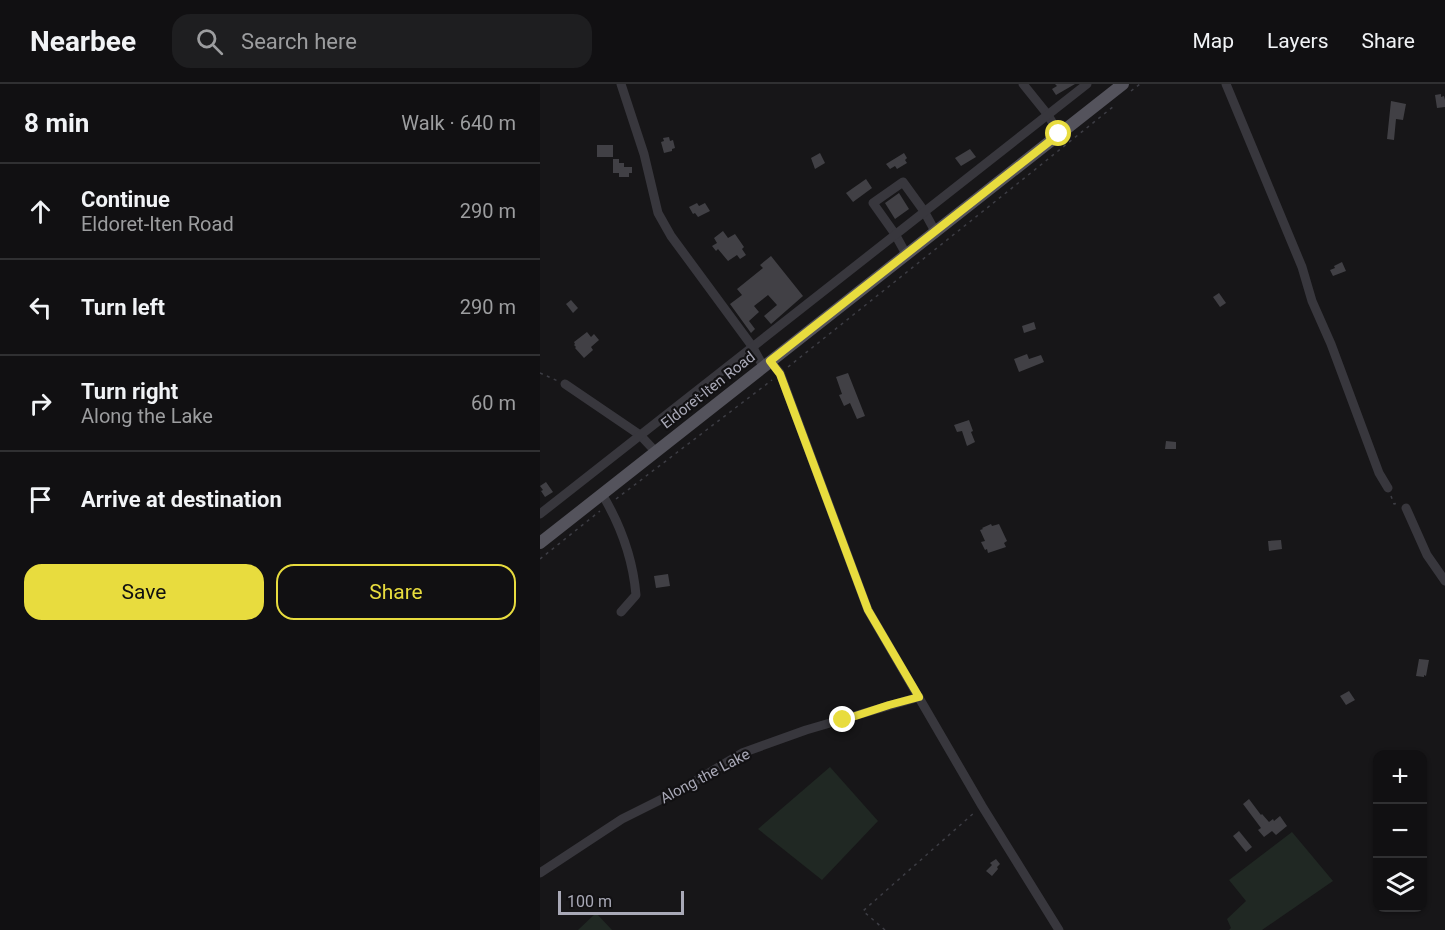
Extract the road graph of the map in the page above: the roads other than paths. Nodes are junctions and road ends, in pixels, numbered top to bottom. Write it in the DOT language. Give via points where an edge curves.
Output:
graph roads {
  1 [pos="621,84"];
  2 [pos="1023,84"];
  3 [pos="1087,84"];
  4 [pos="1226,84"];
  5 [pos="1127,87"];
  6 [pos="1048,115"];
  7 [pos="1059,134"];
  8 [pos="924,211"];
  9 [pos="936,232"];
  10 [pos="896,234"];
  11 [pos="906,254"];
  12 [pos="752,346"];
  13 [pos="767,363"];
  14 [pos="565,384"];
  15 [pos="640,435"];
  16 [pos="655,451"];
  17 [pos="1388,488"];
  18 [pos="605,499"];
  19 [pos="1406,508"];
  20 [pos="540,513"];
  21 [pos="540,543"];
  22 [pos="1445,581"];
  23 [pos="621,612"];
  24 [pos="919,697"];
  25 [pos="540,873"];
  26 [pos="1059,930"];
  1 -- 12 [label="street" via="658,213"];
  2 -- 6 [label="street"];
  3 -- 6 [label="street"];
  4 -- 17 [label="street"];
  5 -- 7 [label="main road, Eldoret-Iten Road"];
  6 -- 7 [label="street"];
  6 -- 8 [label="street"];
  7 -- 9 [label="main road, Eldoret-Iten Road"];
  8 -- 9 [label="street"];
  8 -- 10 [label="street"];
  8 -- 10 [label="street" via="903,182 873,203"];
  9 -- 11 [label="main road, Eldoret-Iten Road"];
  10 -- 11 [label="street"];
  10 -- 12 [label="street"];
  11 -- 13 [label="main road, Eldoret-Iten Road"];
  12 -- 13 [label="street"];
  12 -- 15 [label="street"];
  13 -- 16 [label="main road, Eldoret-Iten Road"];
  13 -- 24 [label="street" via="780,374 868,610"];
  14 -- 15 [label="street"];
  15 -- 16 [label="street"];
  15 -- 20 [label="street"];
  16 -- 18 [label="main road, Eldoret-Iten Road"];
  18 -- 21 [label="main road, Eldoret-Iten Road"];
  18 -- 23 [label="street" via="634,576 636,595"];
  19 -- 22 [label="street" via="1427,555"];
  24 -- 25 [label="street, Along the Lake" via="742,753 622,819"];
  24 -- 26 [label="street"];
}
